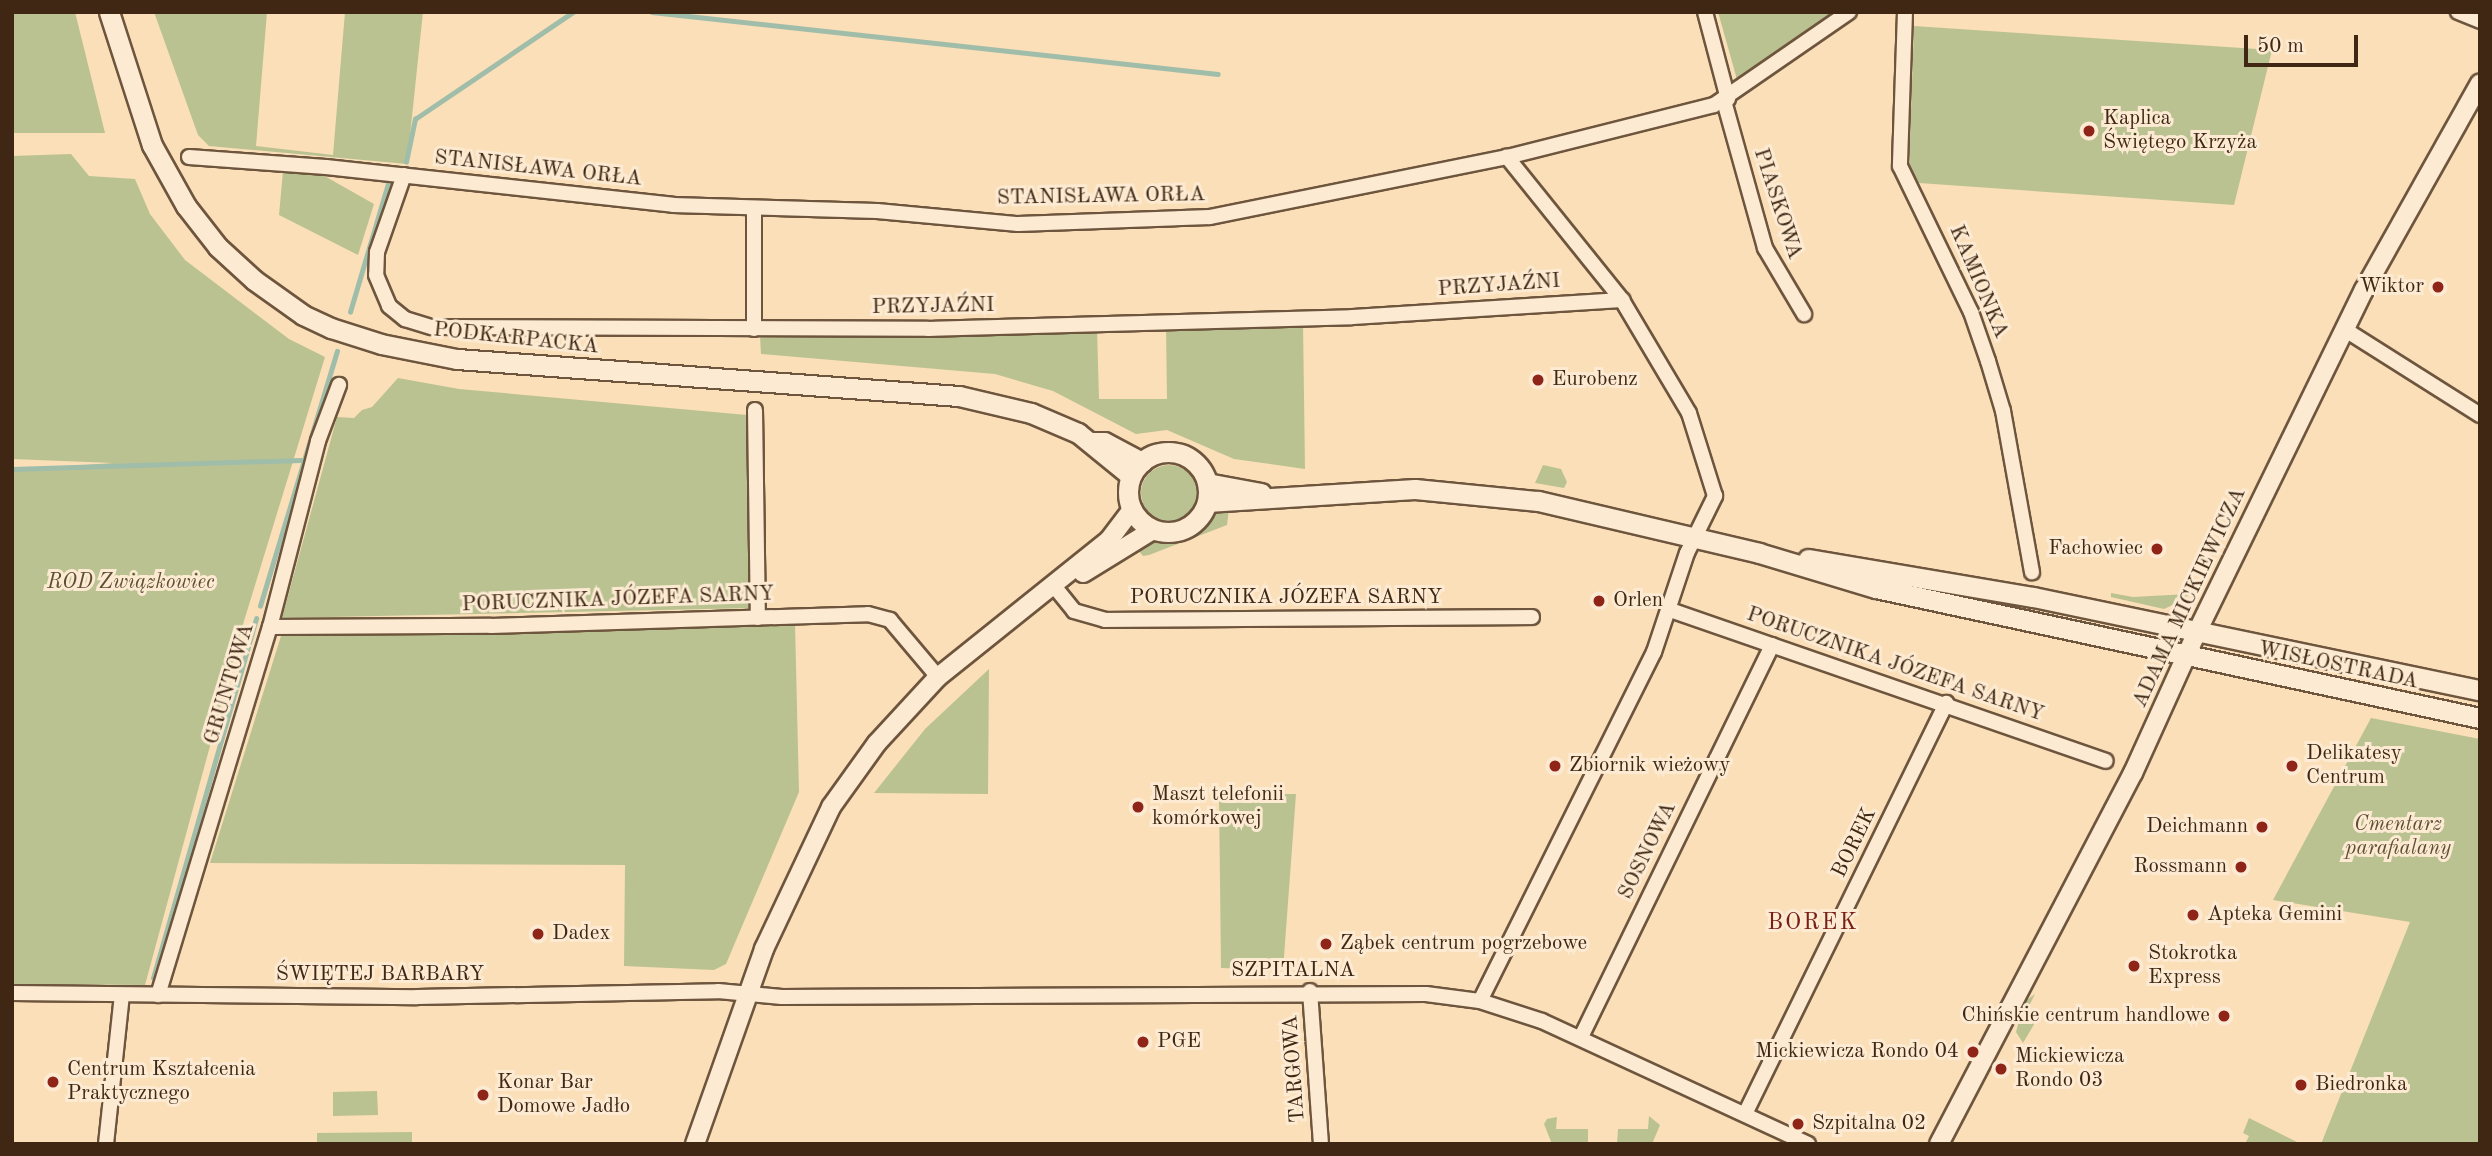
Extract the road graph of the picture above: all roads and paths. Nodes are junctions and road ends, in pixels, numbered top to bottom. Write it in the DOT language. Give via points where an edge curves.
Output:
graph roads {
  1 [pos="109,12"];
  2 [pos="1705,12"];
  3 [pos="1849,12"];
  4 [pos="1905,12"];
  5 [pos="2458,12"];
  6 [pos="2480,20"];
  7 [pos="2478,89"];
  8 [pos="1726,100"];
  9 [pos="190,157"];
  10 [pos="1507,158"];
  11 [pos="404,175"];
  12 [pos="754,209"];
  13 [pos="1622,300"];
  14 [pos="1804,314"];
  15 [pos="754,329"];
  16 [pos="2344,329"];
  17 [pos="339,385"];
  18 [pos="755,411"];
  19 [pos="2480,415"];
  20 [pos="1137,469"];
  21 [pos="1207,492"];
  22 [pos="1132,509"];
  23 [pos="1153,530"];
  24 [pos="1694,537"];
  25 [pos="1759,553"];
  26 [pos="2032,572"];
  27 [pos="1055,586"];
  28 [pos="1670,610"];
  29 [pos="1532,617"];
  30 [pos="758,618"];
  31 [pos="270,626"];
  32 [pos="2197,632"];
  33 [pos="1772,645"];
  34 [pos="2186,658"];
  35 [pos="939,677"];
  36 [pos="2480,690"];
  37 [pos="1947,704"];
  38 [pos="2480,718"];
  39 [pos="2106,761"];
  40 [pos="1310,991"];
  41 [pos="12,993"];
  42 [pos="748,994"];
  43 [pos="122,995"];
  44 [pos="158,995"];
  45 [pos="1480,1001"];
  46 [pos="1581,1037"];
  47 [pos="1745,1114"];
  48 [pos="1944,1141"];
  49 [pos="106,1144"];
  50 [pos="695,1144"];
  51 [pos="1321,1144"];
  52 [pos="1808,1144"];
  1 -- 20 [label="main road, PODKARPACKA" via="152,145 186,206 234,263 289,306 331,328 391,347 457,359 959,396 1031,413 1092,442 1104,442"];
  2 -- 8 [label="street, PIASKOWA"];
  3 -- 8 [label="street, STANISŁAWA ORŁA"];
  4 -- 26 [label="street, KAMIONKA" via="1900,166 1971,312 1988,361 2003,411"];
  5 -- 6 [label="street"];
  7 -- 16 [label="street, ADAMA MICKIEWICZA"];
  8 -- 10 [label="street, STANISŁAWA ORŁA"];
  8 -- 14 [label="street, PIASKOWA" via="1765,248"];
  9 -- 11 [label="street, STANISŁAWA ORŁA"];
  10 -- 12 [label="street, STANISŁAWA ORŁA" via="1210,217 1147,222 1017,224 877,211"];
  10 -- 13 [label="street"];
  11 -- 12 [label="street, STANISŁAWA ORŁA" via="673,205"];
  11 -- 15 [label="street, PRZYJAŹNI" via="377,252 376,275 389,306 405,319 432,327"];
  12 -- 15 [label="street"];
  13 -- 15 [label="street, PRZYJAŹNI" via="1352,317"];
  13 -- 24 [label="street" via="1689,414 1710,472 1715,496"];
  16 -- 19 [label="street"];
  16 -- 32 [label="street, ADAMA MICKIEWICZA"];
  17 -- 31 [label="street, GRUNTOWA" via="315,453"];
  18 -- 30 [label="street"];
  20 -- 21 [label="main road" via="1167,452 1181,454 1193,461"];
  20 -- 22 [label="main road"];
  21 -- 23 [label="main road" via="1202,514 1181,531"];
  21 -- 24 [label="main road" via="1265,495 1415,489 1497,495"];
  22 -- 23 [label="main road"];
  22 -- 27 [label="street" via="1108,540"];
  23 -- 27 [label="street"];
  24 -- 25 [label="main road"];
  24 -- 28 [label="street"];
  25 -- 32 [label="main road, WISŁOSTRADA" via="2033,597"];
  25 -- 34 [label="main road, WISŁOSTRADA" via="1865,585"];
  27 -- 29 [label="street, PORUCZNIKA JÓZEFA SARNY" via="1074,611 1105,620"];
  27 -- 35 [label="street" via="1016,611"];
  28 -- 33 [label="street, PORUCZNIKA JÓZEFA SARNY"];
  28 -- 45 [label="street" via="1654,652"];
  30 -- 31 [label="street, PORUCZNIKA JÓZEFA SARNY"];
  30 -- 35 [label="street, PORUCZNIKA JÓZEFA SARNY" via="882,616"];
  31 -- 44 [label="street, GRUNTOWA"];
  32 -- 34 [label="street, ADAMA MICKIEWICZA"];
  32 -- 36 [label="main road, WISŁOSTRADA"];
  33 -- 37 [label="street, PORUCZNIKA JÓZEFA SARNY"];
  33 -- 46 [label="street, SOSNOWA"];
  34 -- 38 [label="main road, WISŁOSTRADA"];
  34 -- 48 [label="street, ADAMA MICKIEWICZA" via="2133,773"];
  35 -- 42 [label="street" via="877,743 831,807 783,901"];
  37 -- 39 [label="street, PORUCZNIKA JÓZEFA SARNY"];
  37 -- 47 [label="street, BOREK"];
  40 -- 42 [label="street, SZPITALNA"];
  40 -- 45 [label="street, SZPITALNA" via="1426,993"];
  40 -- 51 [label="street, TARGOWA"];
  41 -- 43 [label="street, ŚWIĘTEJ BARBARY"];
  42 -- 44 [label="street, ŚWIĘTEJ BARBARY"];
  42 -- 50 [label="street"];
  43 -- 44 [label="street, ŚWIĘTEJ BARBARY"];
  43 -- 49 [label="street"];
  45 -- 46 [label="street, SZPITALNA"];
  46 -- 47 [label="street, SZPITALNA"];
  47 -- 52 [label="street, SZPITALNA"];
}
